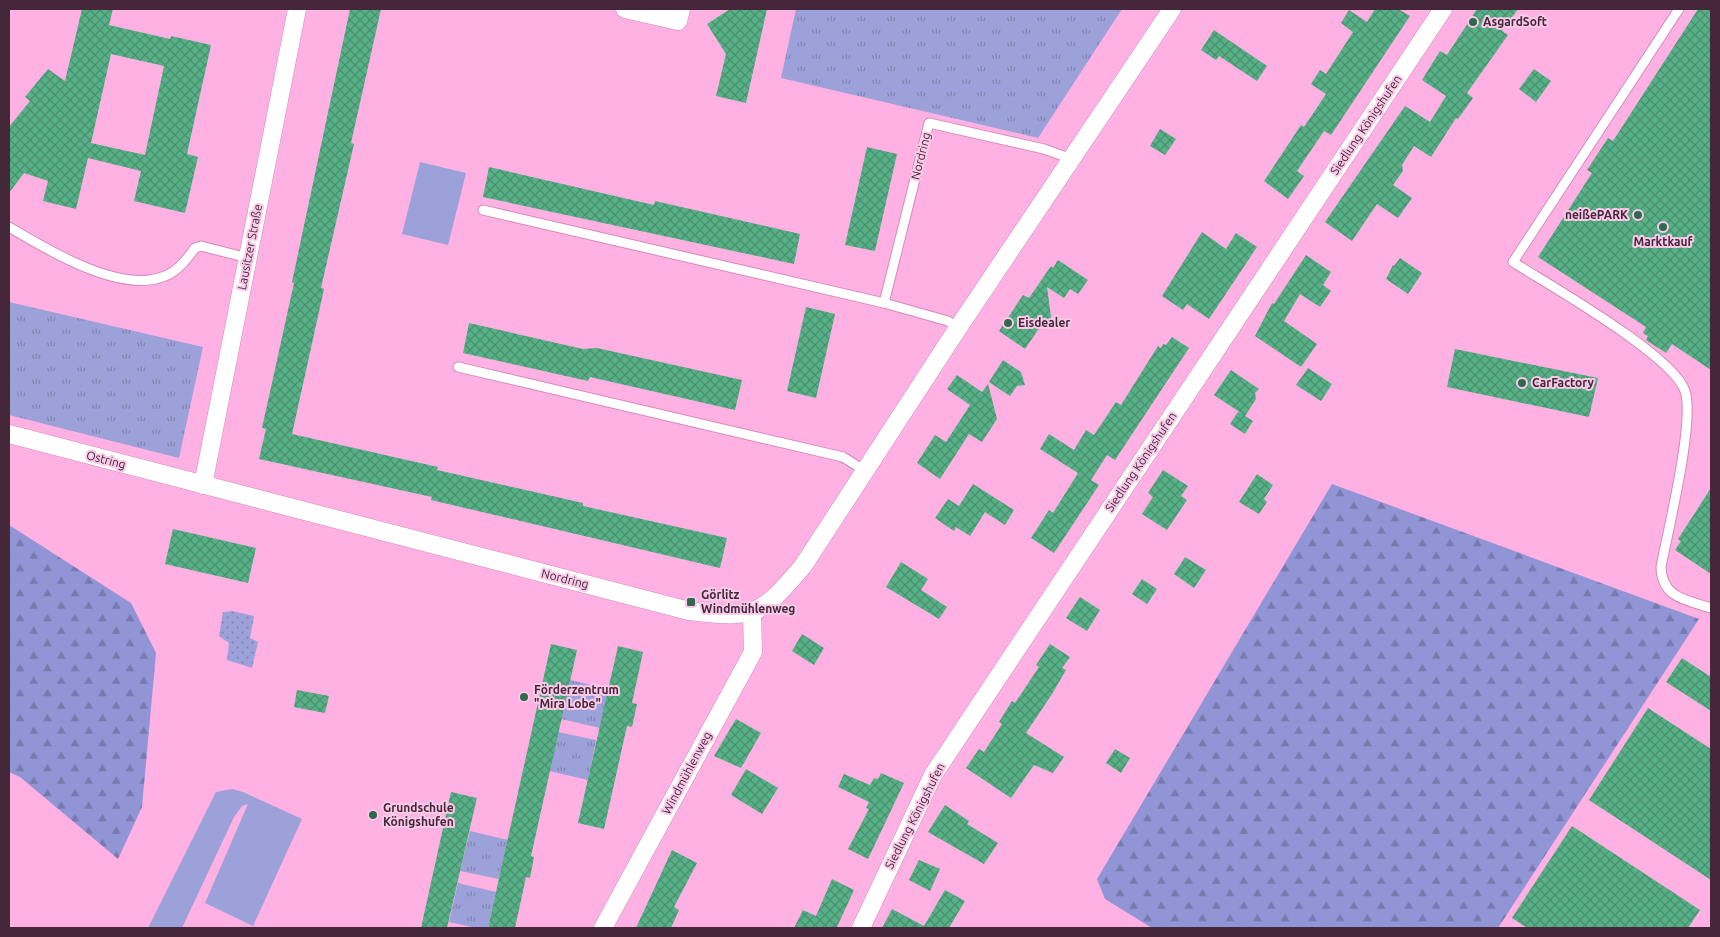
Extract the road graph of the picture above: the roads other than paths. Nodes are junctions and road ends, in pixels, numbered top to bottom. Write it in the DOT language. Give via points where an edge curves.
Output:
graph roads {
  1 [pos="297,9"];
  2 [pos="626,9"];
  3 [pos="681,9"];
  4 [pos="1172,9"];
  5 [pos="1443,9"];
  6 [pos="1679,9"];
  7 [pos="1072,159"];
  8 [pos="484,210"];
  9 [pos="9,227"];
  10 [pos="248,258"];
  11 [pos="884,303"];
  12 [pos="958,328"];
  13 [pos="458,367"];
  14 [pos="9,434"];
  15 [pos="865,471"];
  16 [pos="203,485"];
  17 [pos="1711,608"];
  18 [pos="752,613"];
  19 [pos="603,928"];
  20 [pos="861,928"];
  1 -- 10 [label="street, Lausitzer Straße"];
  2 -- 3 [label="street" via="678,21"];
  4 -- 7 [label="street, Nordring"];
  5 -- 20 [label="street, Siedlung Königshufen" via="933,775"];
  6 -- 17 [label="lane" via="1513,262 1642,345 1670,367 1685,390 1687,426 1661,578 1664,587 1673,594"];
  7 -- 11 [label="lane, Nordring" via="929,123"];
  7 -- 12 [label="street, Nordring"];
  8 -- 11 [label="lane"];
  9 -- 10 [label="lane" via="71,262 133,280 150,281 166,276 201,246"];
  10 -- 16 [label="street, Lausitzer Straße"];
  11 -- 12 [label="lane" via="948,321"];
  12 -- 15 [label="street, Nordring"];
  13 -- 15 [label="lane" via="843,457"];
  14 -- 16 [label="street, Ostring"];
  15 -- 18 [label="street, Nordring" via="803,566 776,597"];
  16 -- 18 [label="street, Nordring" via="689,611 730,615"];
  18 -- 19 [label="street, Windmühlenweg" via="753,652"];
}
